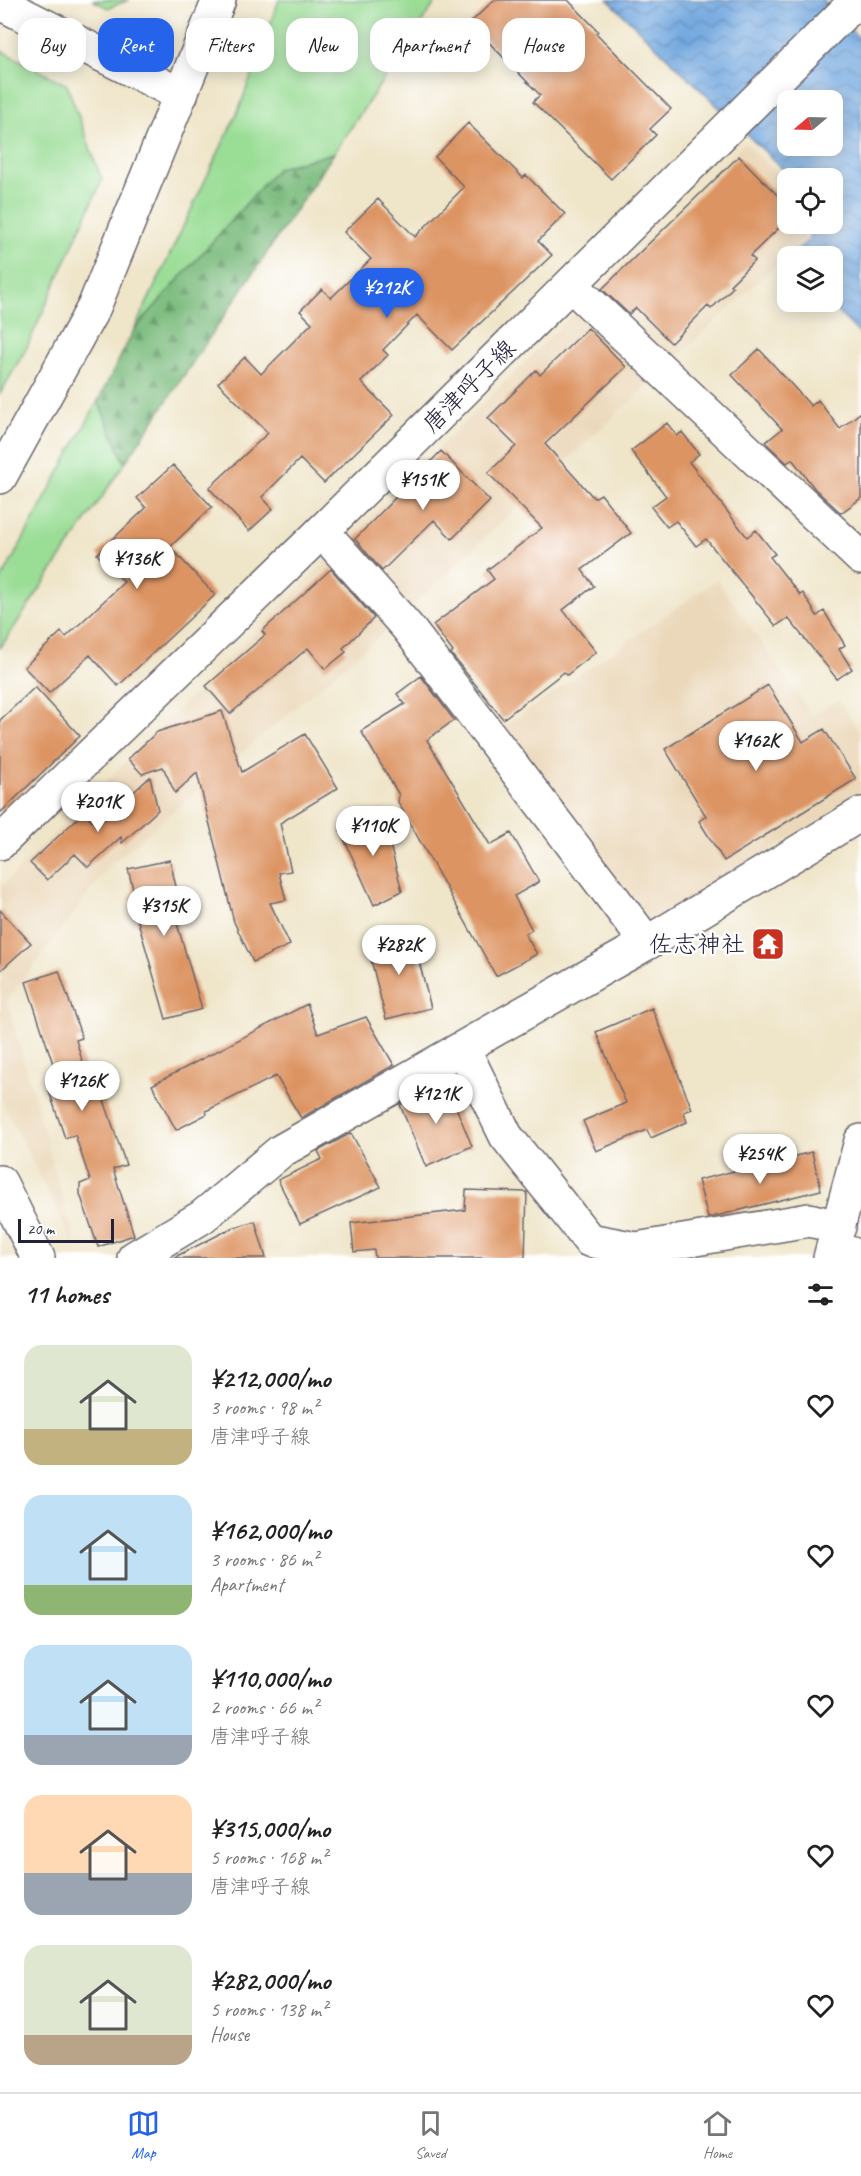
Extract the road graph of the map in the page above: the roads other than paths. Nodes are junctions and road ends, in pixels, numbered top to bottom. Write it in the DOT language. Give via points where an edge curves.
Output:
graph roads {
  1 [pos="219,0"];
  2 [pos="856,1"];
  3 [pos="0,3"];
  4 [pos="181,94"];
  5 [pos="571,285"];
  6 [pos="0,477"];
  7 [pos="322,531"];
  8 [pos="861,558"];
  9 [pos="861,814"];
  10 [pos="0,843"];
  11 [pos="647,943"];
  12 [pos="463,1048"];
  13 [pos="861,1142"];
  14 [pos="0,1182"];
  15 [pos="841,1247"];
  16 [pos="38,1258"];
  17 [pos="134,1258"];
  1 -- 4 [label="street"];
  2 -- 5 [label="street, 唐津呼子線"];
  3 -- 4 [label="street"];
  4 -- 6 [label="street" via="94,307"];
  5 -- 7 [label="street, 唐津呼子線"];
  5 -- 8 [label="street"];
  7 -- 10 [label="street, 唐津呼子線"];
  7 -- 11 [label="street" via="408,628"];
  9 -- 11 [label="street"];
  11 -- 12 [label="street"];
  12 -- 15 [label="street" via="506,1136 589,1240 636,1249 809,1220"];
  12 -- 17 [label="street" via="280,1151 202,1217"];
  13 -- 15 [label="street"];
  14 -- 16 [label="street"];
}
